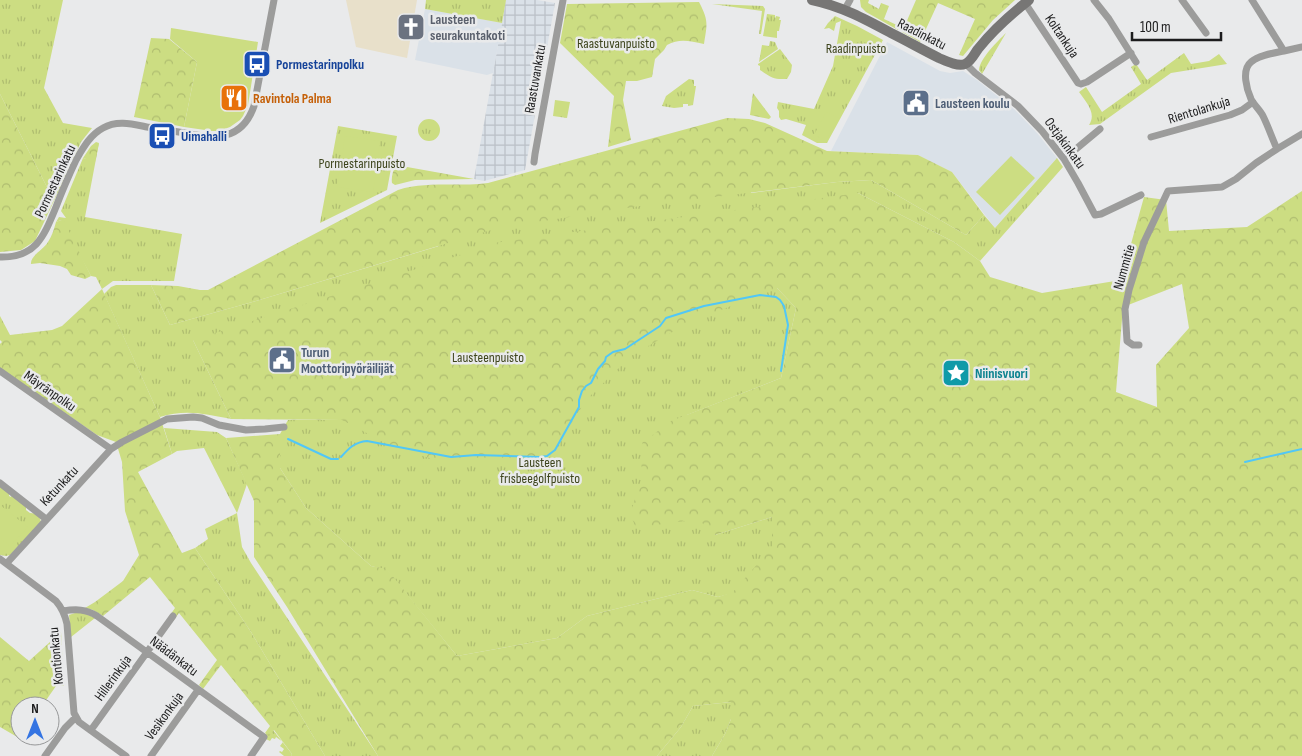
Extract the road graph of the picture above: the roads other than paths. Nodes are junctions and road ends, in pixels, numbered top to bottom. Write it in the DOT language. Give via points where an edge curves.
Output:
graph roads {
  1 [pos="274,0"];
  2 [pos="562,0"];
  3 [pos="812,0"];
  4 [pos="1094,0"];
  5 [pos="1182,0"];
  6 [pos="1252,0"];
  7 [pos="1027,2"];
  8 [pos="847,5"];
  9 [pos="1206,33"];
  10 [pos="1302,47"];
  11 [pos="1284,51"];
  12 [pos="1130,53"];
  13 [pos="1136,62"];
  14 [pos="966,64"];
  15 [pos="1253,102"];
  16 [pos="1100,129"];
  17 [pos="1302,134"];
  18 [pos="1151,137"];
  19 [pos="1276,149"];
  20 [pos="1064,159"];
  21 [pos="534,162"];
  22 [pos="1168,191"];
  23 [pos="1159,192"];
  24 [pos="1141,195"];
  25 [pos="0,257"];
  26 [pos="1139,345"];
  27 [pos="0,371"];
  28 [pos="284,427"];
  29 [pos="111,449"];
  30 [pos="2,485"];
  31 [pos="46,519"];
  32 [pos="3,561"];
  33 [pos="63,611"];
  34 [pos="173,616"];
  35 [pos="147,652"];
  36 [pos="198,690"];
  37 [pos="76,718"];
  38 [pos="91,730"];
  39 [pos="44,756"];
  40 [pos="126,756"];
  41 [pos="151,756"];
  42 [pos="251,756"];
  1 -- 25 [label="street, Pormestarinkatu" via="254,106 241,127 228,135 216,137 127,123 103,128 92,136 79,155 46,231 37,244 18,256"];
  2 -- 21 [label="street, Raastuvankatu"];
  3 -- 8 [label="street, Raadinkatu"];
  4 -- 12 [label="street"];
  5 -- 9 [label="street"];
  6 -- 11 [label="street"];
  7 -- 12 [label="street, Koltankuja" via="1081,84"];
  7 -- 14 [label="street" via="994,30"];
  8 -- 14 [label="street, Raadinkatu" via="862,17 939,58"];
  10 -- 11 [label="street"];
  11 -- 15 [label="street" via="1259,57 1248,64 1246,84"];
  12 -- 13 [label="street"];
  14 -- 20 [label="street, Ostjakinkatu" via="1018,106"];
  15 -- 18 [label="street, Rientolankuja" via="1230,115"];
  15 -- 19 [label="street" via="1262,114"];
  16 -- 20 [label="street"];
  17 -- 19 [label="street"];
  19 -- 22 [label="street" via="1222,187"];
  20 -- 24 [label="street, Ostjakinkatu" via="1095,215"];
  22 -- 23 [label="street"];
  22 -- 26 [label="street, Nummitie" via="1144,242 1126,309 1127,341"];
  27 -- 29 [label="street, Mäyränpolku"];
  28 -- 29 [label="street, Ketunkatu" via="246,430 202,418 167,419"];
  29 -- 31 [label="street, Ketunkatu"];
  30 -- 31 [label="street"];
  31 -- 32 [label="street, Ketunkatu"];
  32 -- 33 [label="street, Kontionkatu" via="56,601"];
  33 -- 35 [label="street, Näädänkatu" via="92,613"];
  33 -- 37 [label="street, Kontionkatu"];
  34 -- 35 [label="street, Hillerinkuja"];
  35 -- 36 [label="street, Näädänkatu"];
  35 -- 38 [label="street, Hillerinkuja"];
  36 -- 41 [label="street, Vesikonkuja"];
  36 -- 42 [label="street, Näädänkatu" via="264,737"];
  37 -- 38 [label="street"];
  37 -- 39 [label="street"];
  38 -- 40 [label="street"];
}
